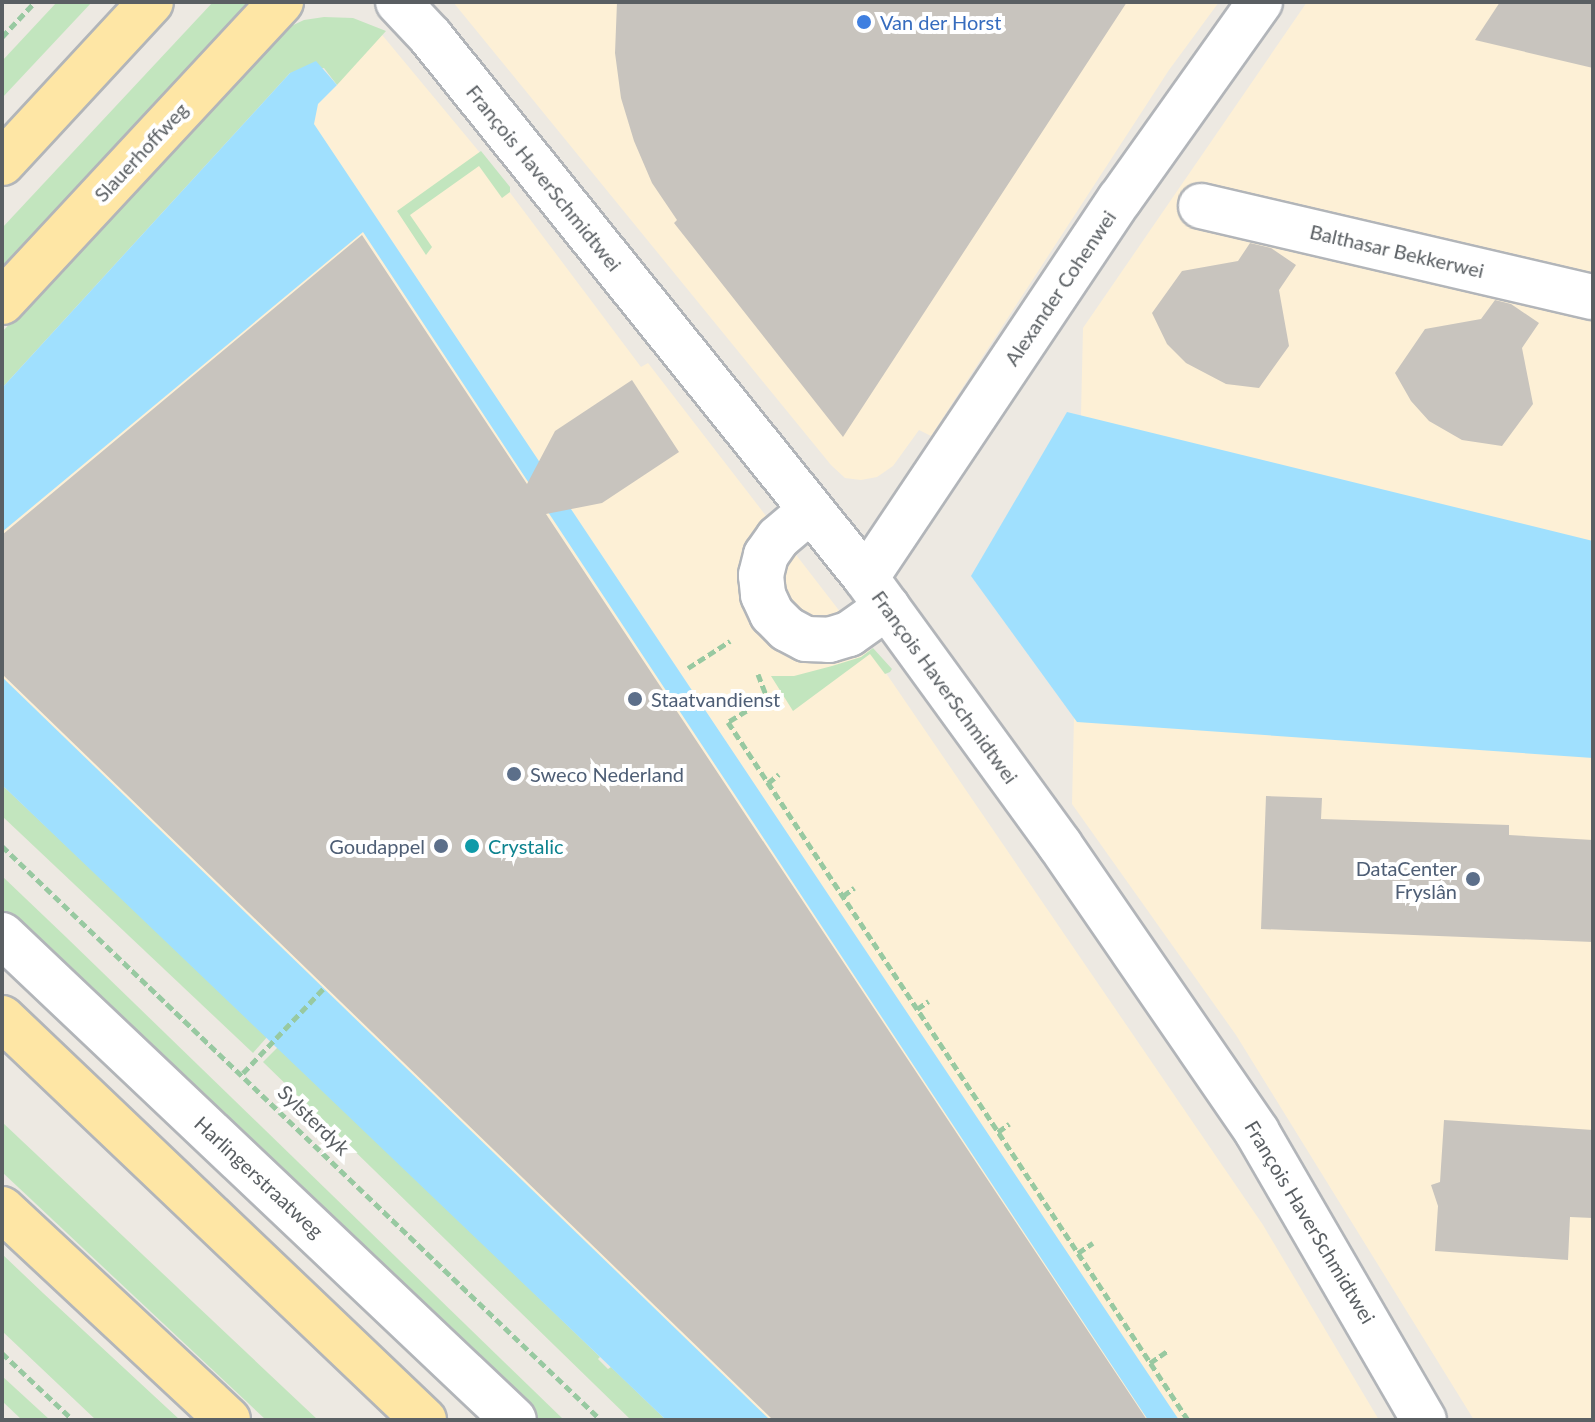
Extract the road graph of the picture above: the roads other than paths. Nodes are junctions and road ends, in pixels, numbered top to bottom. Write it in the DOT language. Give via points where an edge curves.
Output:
graph roads {
  1 [pos="151,2"];
  2 [pos="281,2"];
  3 [pos="398,2"];
  4 [pos="1260,2"];
  5 [pos="2,163"];
  6 [pos="1201,206"];
  7 [pos="1593,297"];
  8 [pos="2,302"];
  9 [pos="811,510"];
  10 [pos="876,593"];
  11 [pos="2,935"];
  12 [pos="2,1018"];
  13 [pos="2,1209"];
  14 [pos="228,1420"];
  15 [pos="424,1420"];
  16 [pos="514,1420"];
  17 [pos="1424,1420"];
  1 -- 5 [label="main road"];
  2 -- 8 [label="main road, Slauerhoffweg"];
  3 -- 9 [label="street, François HaverSchmidtwei"];
  4 -- 10 [label="street, Alexander Cohenwei" via="1120,199"];
  6 -- 7 [label="street, Balthasar Bekkerwei"];
  9 -- 10 [label="street, François HaverSchmidtwei"];
  9 -- 10 [label="street" via="766,555 763,595 772,614 806,639 829,640 849,634"];
  10 -- 17 [label="street, François HaverSchmidtwei" via="1093,890 1257,1132"];
  11 -- 16 [label="street, Harlingerstraatweg"];
  12 -- 15 [label="main road"];
  13 -- 14 [label="main road"];
}
